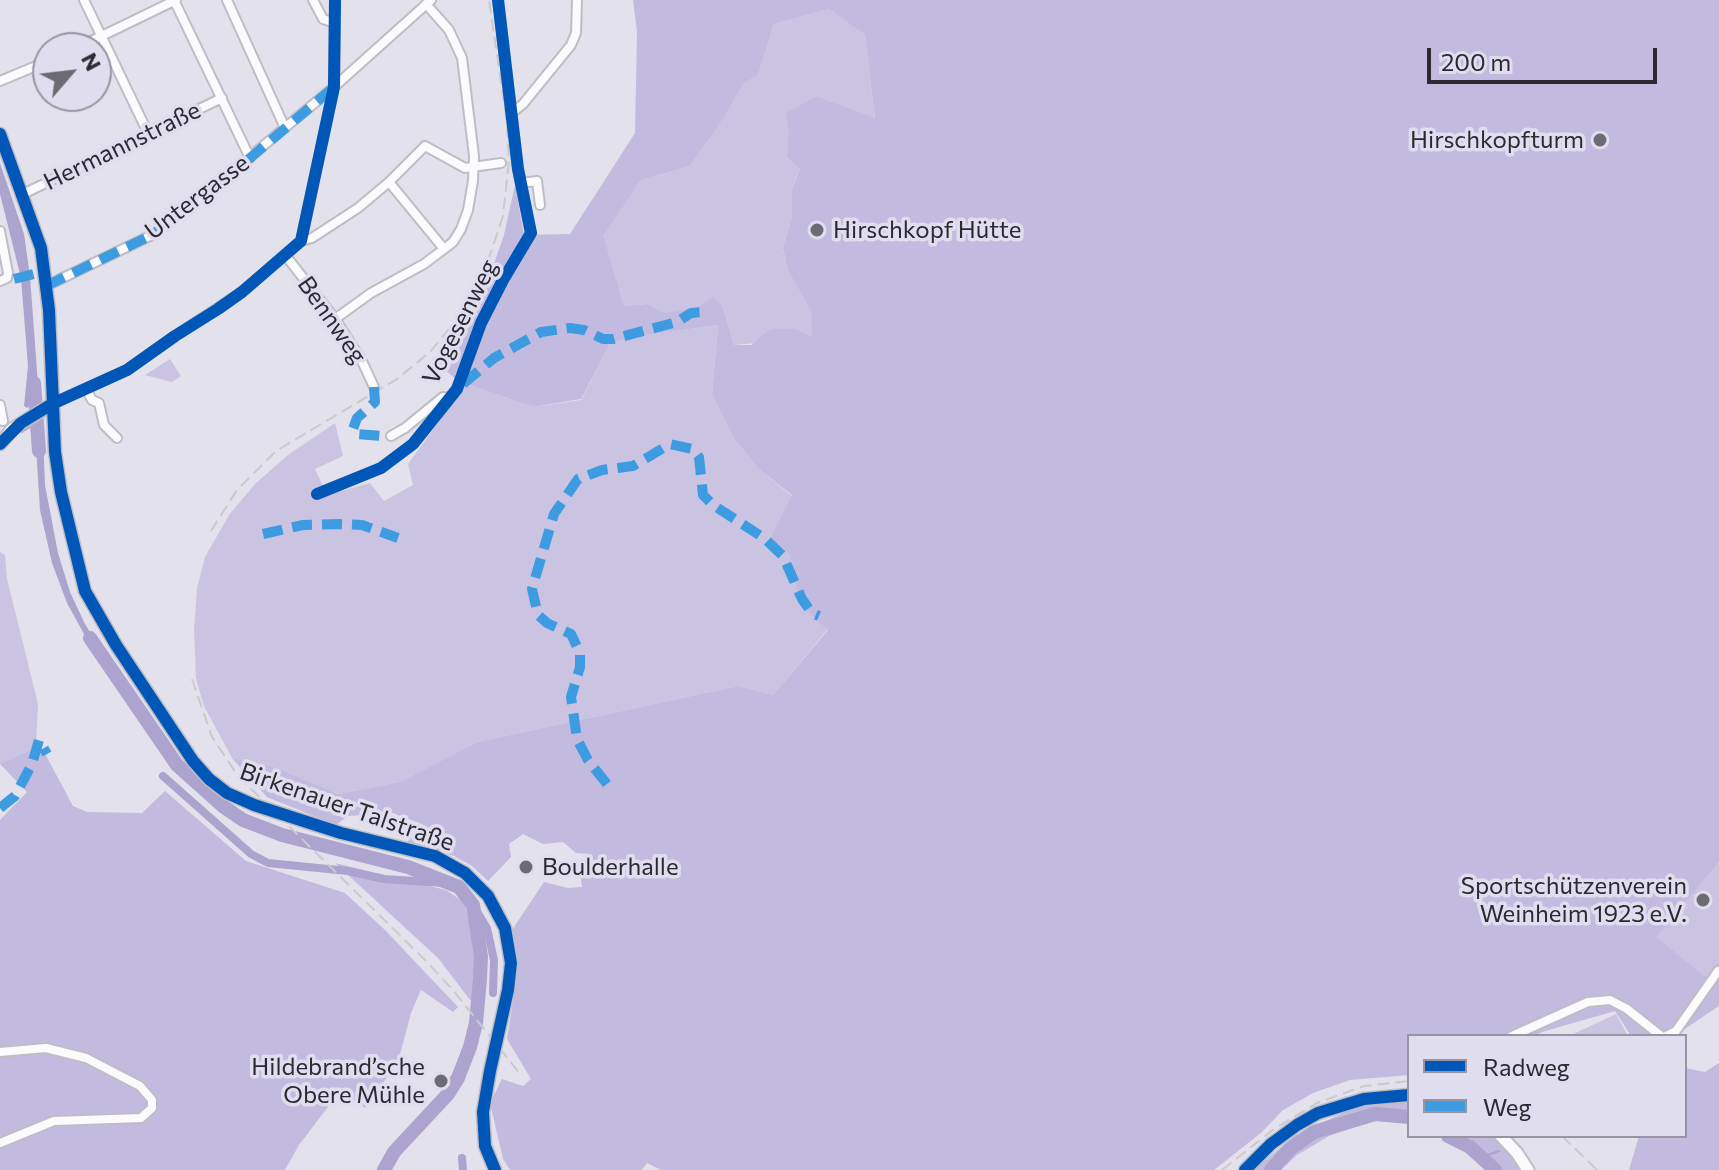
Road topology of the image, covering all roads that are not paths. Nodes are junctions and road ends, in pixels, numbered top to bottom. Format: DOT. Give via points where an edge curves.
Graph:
graph roads {
  1 [pos="84,0"];
  2 [pos="175,0"];
  3 [pos="227,0"];
  4 [pos="313,0"];
  5 [pos="335,0"];
  6 [pos="498,0"];
  7 [pos="577,0"];
  8 [pos="429,2"];
  9 [pos="335,23"];
  10 [pos="100,32"];
  11 [pos="112,32"];
  12 [pos="112,58"];
  13 [pos="32,68"];
  14 [pos="0,81"];
  15 [pos="334,87"];
  16 [pos="222,98"];
  17 [pos="513,112"];
  18 [pos="285,128"];
  19 [pos="148,133"];
  20 [pos="0,134"];
  21 [pos="250,158"];
  22 [pos="501,163"];
  23 [pos="474,167"];
  24 [pos="389,182"];
  25 [pos="521,183"];
  26 [pos="23,194"];
  27 [pos="540,205"];
  28 [pos="0,231"];
  29 [pos="301,241"];
  30 [pos="444,249"];
  31 [pos="286,256"];
  32 [pos="4,279"];
  33 [pos="46,286"];
  34 [pos="335,319"];
  35 [pos="374,387"];
  36 [pos="86,389"];
  37 [pos="448,398"];
  38 [pos="0,405"];
  39 [pos="50,405"];
  40 [pos="12,424"];
  41 [pos="51,433"];
  42 [pos="391,436"];
  43 [pos="117,438"];
  44 [pos="0,444"];
  45 [pos="317,494"];
  46 [pos="1718,971"];
  47 [pos="1516,1034"];
  48 [pos="1660,1034"];
  49 [pos="1668,1034"];
  50 [pos="0,1052"];
  51 [pos="1407,1095"];
  52 [pos="1505,1139"];
  53 [pos="0,1143"];
  54 [pos="495,1170"];
  55 [pos="1245,1170"];
  56 [pos="1528,1170"];
  1 -- 10 [label="street"];
  2 -- 11 [label="street"];
  2 -- 16 [label="street"];
  3 -- 18 [label="street"];
  4 -- 9 [label="street" via="323,19"];
  5 -- 9 [label="street"];
  6 -- 17 [label="street"];
  7 -- 17 [label="street" via="571,45"];
  8 -- 15 [label="street, Untergasse"];
  8 -- 23 [label="street" via="462,58"];
  9 -- 15 [label="street"];
  12 -- 19 [label="street"];
  13 -- 14 [label="street"];
  15 -- 18 [label="street, Untergasse"];
  15 -- 29 [label="street"];
  16 -- 19 [label="street, Hermannstraße"];
  16 -- 21 [label="street"];
  17 -- 25 [label="street"];
  18 -- 21 [label="street, Untergasse"];
  19 -- 26 [label="street, Hermannstraße"];
  20 -- 26 [label="main road, Birkenauer Talstraße"];
  21 -- 33 [label="street, Untergasse" via="154,234"];
  22 -- 23 [label="street"];
  23 -- 24 [label="street" via="465,168 425,146"];
  23 -- 30 [label="street" via="465,219"];
  24 -- 29 [label="street" via="347,216"];
  24 -- 30 [label="street"];
  25 -- 27 [label="street" via="537,181"];
  25 -- 37 [label="street, Vogesenweg" via="531,233 481,323 457,389"];
  26 -- 33 [label="main road, Birkenauer Talstraße" via="41,248"];
  28 -- 32 [label="street"];
  29 -- 31 [label="street"];
  30 -- 34 [label="street"];
  31 -- 34 [label="street, Bennweg"];
  31 -- 36 [label="street" via="127,370"];
  33 -- 39 [label="main road, Birkenauer Talstraße"];
  34 -- 35 [label="street, Bennweg"];
  36 -- 39 [label="street"];
  36 -- 43 [label="street" via="99,403 104,425"];
  37 -- 42 [label="street"];
  37 -- 45 [label="street, Vogesenweg" via="413,444 381,468"];
  38 -- 40 [label="street"];
  39 -- 40 [label="main road"];
  39 -- 41 [label="main road, Birkenauer Talstraße"];
  40 -- 41 [label="main road" via="39,424"];
  40 -- 44 [label="main road"];
  41 -- 54 [label="main road, Birkenauer Talstraße" via="85,591 155,705 209,779 254,805 435,856 477,882 497,910 511,963 483,1112 485,1146"];
  46 -- 49 [label="street" via="1676,1031"];
  47 -- 48 [label="street" via="1588,1002 1610,1000"];
  50 -- 53 [label="street" via="46,1048 86,1058 140,1086 152,1100 152,1108 141,1118 54,1121"];
  51 -- 55 [label="main road" via="1364,1099 1318,1113 1271,1144"];
  52 -- 56 [label="main road"];
}
